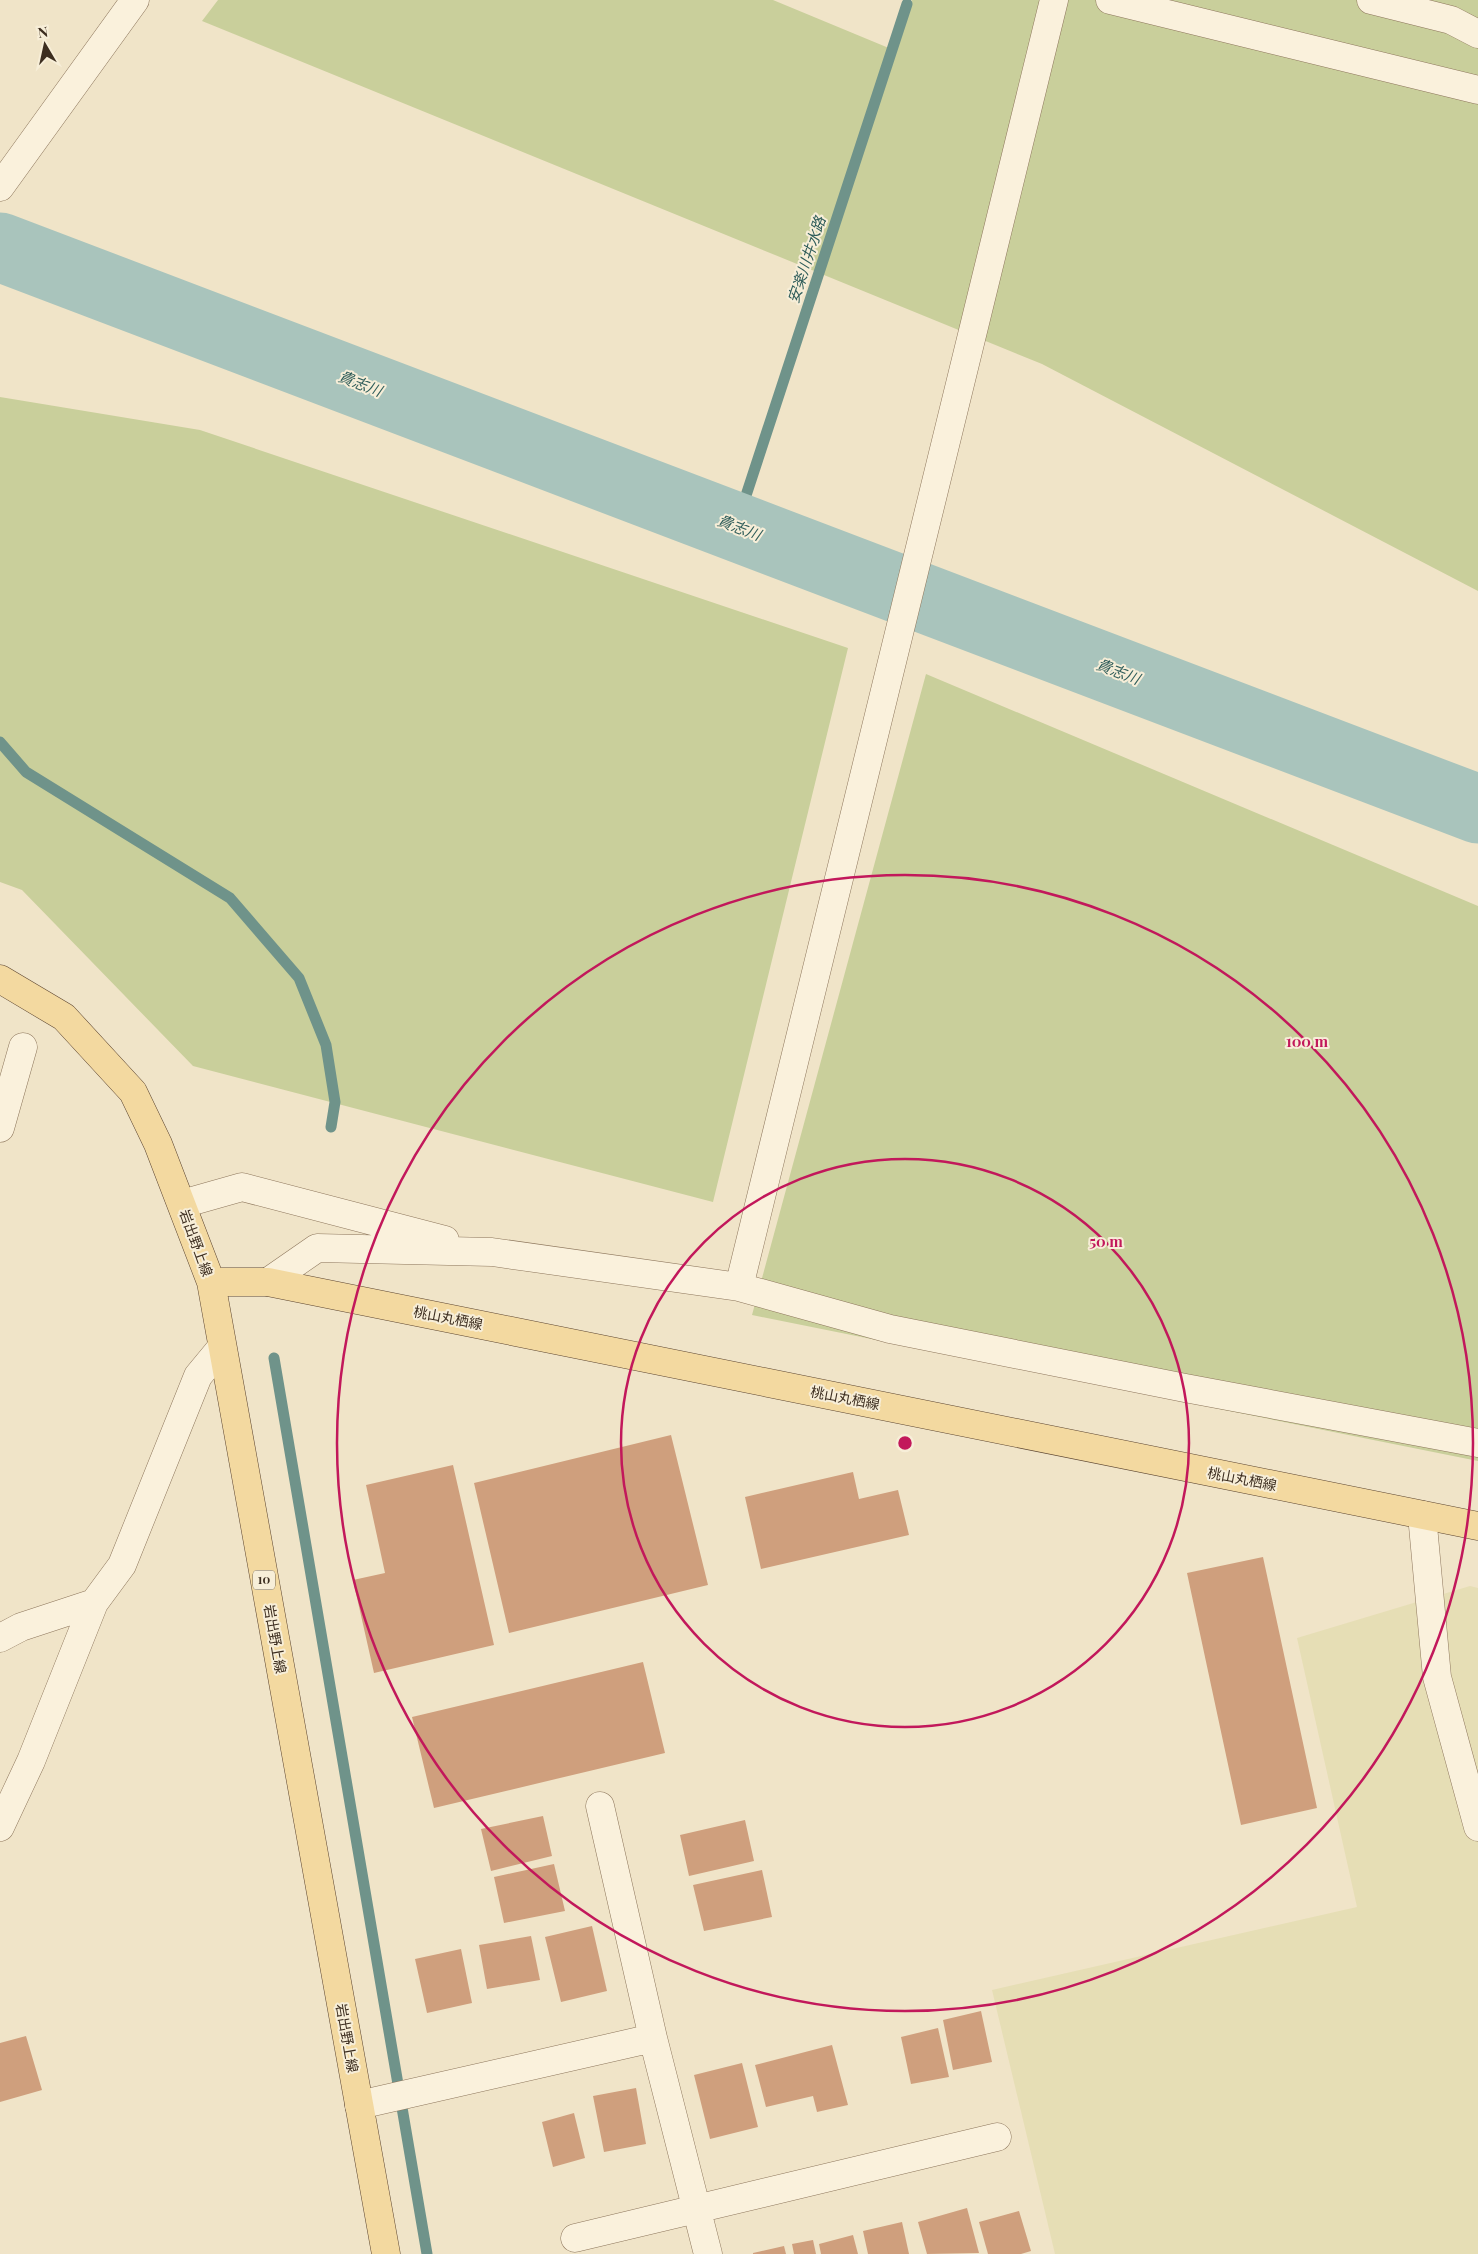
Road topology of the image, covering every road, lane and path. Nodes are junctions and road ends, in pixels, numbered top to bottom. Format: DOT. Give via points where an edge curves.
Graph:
graph roads {
  1 [pos="136,0"];
  2 [pos="1054,0"];
  3 [pos="1110,0"];
  4 [pos="1371,0"];
  5 [pos="1478,34"];
  6 [pos="1478,90"];
  7 [pos="0,187"];
  8 [pos="0,979"];
  9 [pos="23,1046"];
  10 [pos="0,1128"];
  11 [pos="182,1204"];
  12 [pos="492,1252"];
  13 [pos="210,1282"];
  14 [pos="268,1282"];
  15 [pos="739,1287"];
  16 [pos="222,1347"];
  17 [pos="1478,1443"];
  18 [pos="1422,1515"];
  19 [pos="1478,1526"];
  20 [pos="94,1603"];
  21 [pos="0,1638"];
  22 [pos="600,1806"];
  23 [pos="1478,1826"];
  24 [pos="0,1827"];
  25 [pos="653,2038"];
  26 [pos="359,2105"];
  27 [pos="997,2137"];
  28 [pos="697,2209"];
  29 [pos="575,2238"];
  30 [pos="386,2254"];
  31 [pos="708,2254"];
  1 -- 7 [label="street"];
  2 -- 15 [label="street"];
  3 -- 6 [label="street"];
  4 -- 5 [label="street" via="1451,20"];
  8 -- 11 [label="main road, 岩出野上線 / 10" via="64,1017 133,1092"];
  9 -- 10 [label="street"];
  11 -- 12 [label="street" via="242,1187"];
  11 -- 13 [label="main road, 岩出野上線 / 10"];
  12 -- 14 [label="street" via="317,1248"];
  12 -- 15 [label="street"];
  13 -- 14 [label="main road, 桃山丸栖線"];
  13 -- 16 [label="main road, 岩出野上線 / 10"];
  14 -- 18 [label="main road, 桃山丸栖線"];
  15 -- 17 [label="street" via="890,1329"];
  16 -- 20 [label="street" via="198,1376 122,1565"];
  16 -- 26 [label="main road, 岩出野上線 / 10"];
  18 -- 19 [label="main road, 桃山丸栖線"];
  18 -- 23 [label="street" via="1437,1677"];
  20 -- 21 [label="street" via="21,1627"];
  20 -- 24 [label="street" via="31,1761"];
  22 -- 25 [label="street"];
  25 -- 26 [label="street"];
  25 -- 28 [label="street"];
  26 -- 30 [label="main road, 岩出野上線 / 10"];
  27 -- 28 [label="street"];
  28 -- 29 [label="street"];
  28 -- 31 [label="street"];
}
